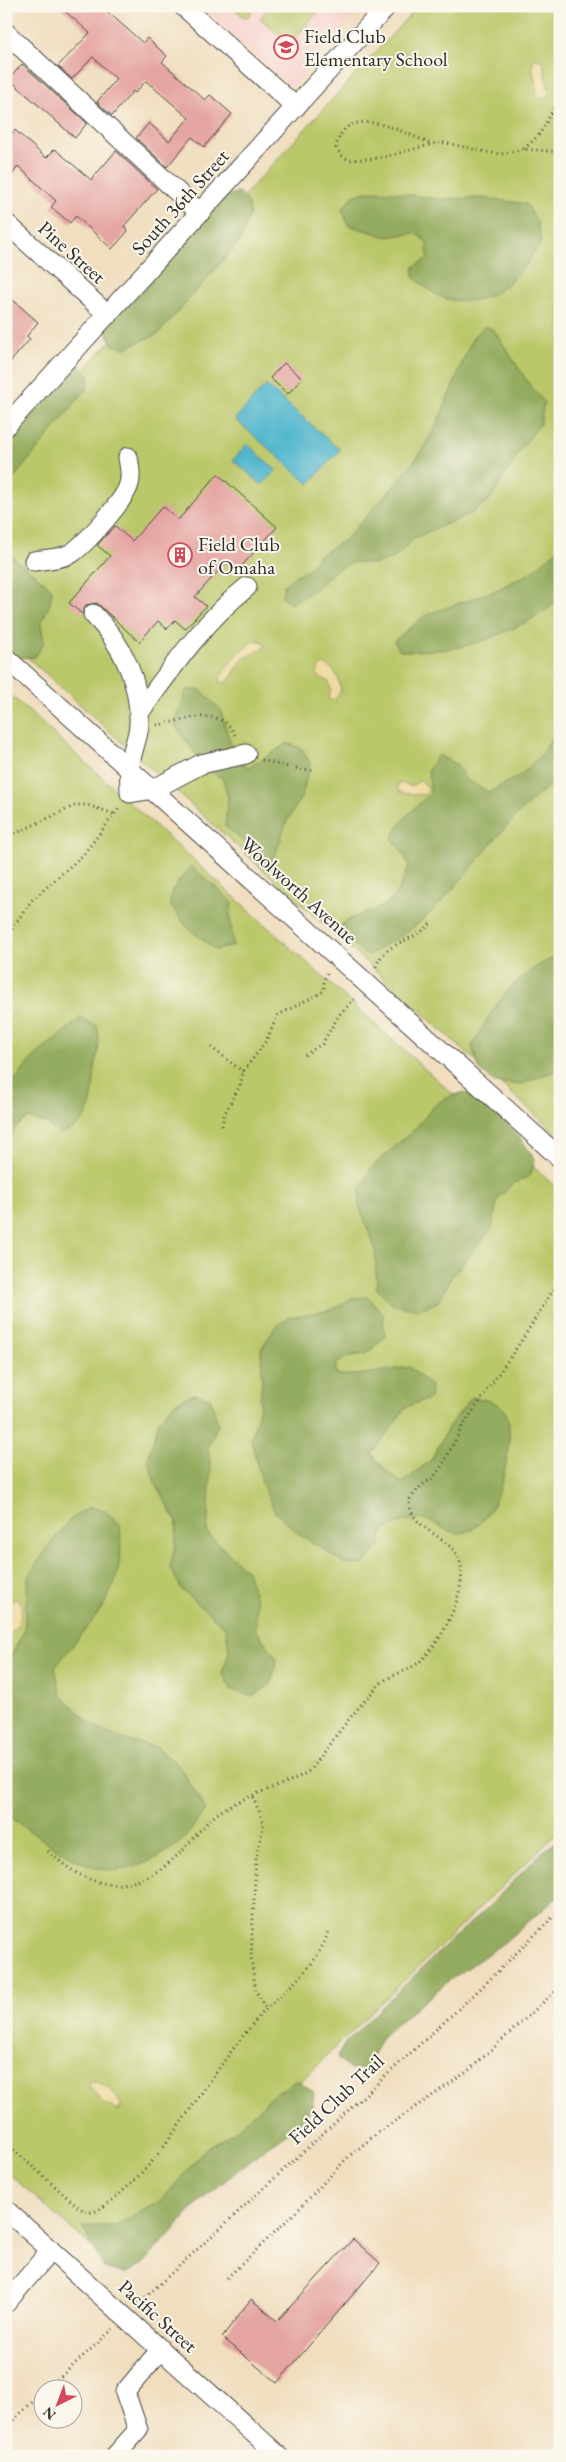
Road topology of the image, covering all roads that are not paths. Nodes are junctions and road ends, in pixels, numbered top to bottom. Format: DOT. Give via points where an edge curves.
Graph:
graph roads {
  1 [pos="183,6"];
  2 [pos="387,6"];
  3 [pos="6,33"];
  4 [pos="296,107"];
  5 [pos="200,213"];
  6 [pos="6,223"];
  7 [pos="108,315"];
  8 [pos="8,420"];
  9 [pos="128,457"];
  10 [pos="34,561"];
  11 [pos="247,587"];
  12 [pos="93,614"];
  13 [pos="6,658"];
  14 [pos="139,720"];
  15 [pos="246,754"];
  16 [pos="130,767"];
  17 [pos="154,789"];
  18 [pos="560,1158"];
  19 [pos="6,2210"];
  20 [pos="51,2250"];
  21 [pos="6,2303"];
  22 [pos="161,2349"];
  23 [pos="115,2456"];
  24 [pos="279,2456"];
  1 -- 4 [label="street"];
  2 -- 4 [label="street, South 36th Street"];
  3 -- 5 [label="street"];
  4 -- 5 [label="street, South 36th Street"];
  5 -- 7 [label="street, South 36th Street"];
  6 -- 7 [label="street, Pine Street"];
  7 -- 8 [label="street, South 36th Street"];
  9 -- 10 [label="street" via="130,475 126,492 89,537 73,552"];
  11 -- 14 [label="street" via="231,600 180,658"];
  12 -- 14 [label="street" via="109,629 126,660"];
  13 -- 16 [label="street, Woolworth Avenue"];
  14 -- 16 [label="street"];
  15 -- 17 [label="street" via="201,764"];
  16 -- 17 [label="street, Woolworth Avenue"];
  16 -- 17 [label="street" via="130,793"];
  17 -- 18 [label="street, Woolworth Avenue"];
  19 -- 20 [label="street, Pacific Street"];
  20 -- 21 [label="street"];
  20 -- 22 [label="street, Pacific Street"];
  22 -- 23 [label="street" via="125,2392 138,2430"];
  22 -- 24 [label="street, Pacific Street"];
}
